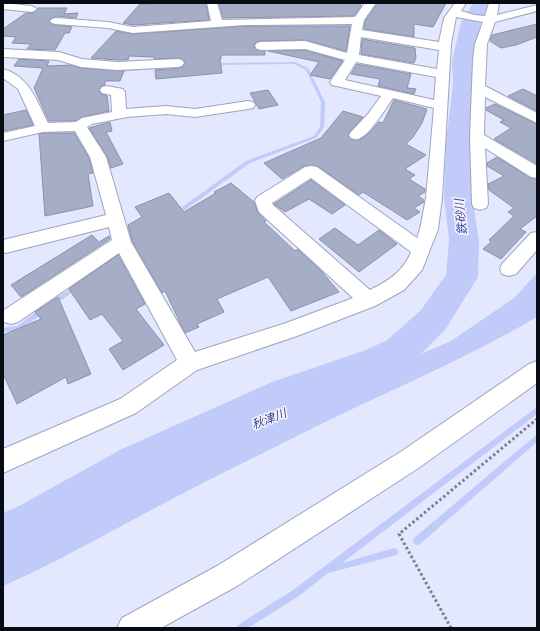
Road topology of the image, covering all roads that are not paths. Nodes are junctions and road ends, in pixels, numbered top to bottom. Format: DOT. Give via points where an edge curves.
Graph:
graph roads {
  1 [pos="212,3"];
  2 [pos="371,3"];
  3 [pos="461,3"];
  4 [pos="494,3"];
  5 [pos="3,6"];
  6 [pos="32,8"];
  7 [pos="537,8"];
  8 [pos="457,14"];
  9 [pos="299,15"];
  10 [pos="358,20"];
  11 [pos="488,20"];
  12 [pos="56,21"];
  13 [pos="217,23"];
  14 [pos="190,26"];
  15 [pos="356,33"];
  16 [pos="192,40"];
  17 [pos="305,45"];
  18 [pos="261,46"];
  19 [pos="445,47"];
  20 [pos="3,53"];
  21 [pos="352,58"];
  22 [pos="178,63"];
  23 [pos="3,73"];
  24 [pos="442,74"];
  25 [pos="479,88"];
  26 [pos="107,90"];
  27 [pos="389,94"];
  28 [pos="248,105"];
  29 [pos="440,105"];
  30 [pos="119,114"];
  31 [pos="537,119"];
  32 [pos="79,126"];
  33 [pos="44,128"];
  34 [pos="356,135"];
  35 [pos="3,137"];
  36 [pos="477,137"];
  37 [pos="537,173"];
  38 [pos="480,204"];
  39 [pos="116,219"];
  40 [pos="537,238"];
  41 [pos="122,242"];
  42 [pos="6,246"];
  43 [pos="421,250"];
  44 [pos="509,269"];
  45 [pos="368,300"];
  46 [pos="11,316"];
  47 [pos="190,363"];
  48 [pos="537,370"];
  49 [pos="3,461"];
  50 [pos="132,628"];
  1 -- 13 [label="street"];
  2 -- 10 [label="street"];
  3 -- 8 [label="street"];
  4 -- 11 [label="street"];
  5 -- 6 [label="street"];
  7 -- 11 [label="street"];
  8 -- 11 [label="street"];
  8 -- 19 [label="street" via="450,18"];
  9 -- 10 [label="street"];
  9 -- 13 [label="street"];
  9 -- 17 [label="street"];
  10 -- 15 [label="street"];
  11 -- 25 [label="street" via="481,44"];
  12 -- 14 [label="street" via="134,30"];
  13 -- 14 [label="street"];
  14 -- 16 [label="street"];
  15 -- 19 [label="street"];
  15 -- 21 [label="street"];
  17 -- 18 [label="street"];
  17 -- 21 [label="street"];
  19 -- 24 [label="street"];
  20 -- 22 [label="street" via="58,56 81,63 117,66"];
  21 -- 24 [label="street"];
  21 -- 27 [label="street" via="337,82"];
  23 -- 33 [label="street" via="24,88"];
  24 -- 29 [label="street"];
  25 -- 31 [label="street"];
  25 -- 36 [label="street"];
  26 -- 30 [label="street" via="118,92"];
  27 -- 29 [label="street"];
  27 -- 34 [label="street"];
  28 -- 30 [label="street" via="195,113 166,110"];
  29 -- 43 [label="street" via="434,198 429,229"];
  30 -- 32 [label="street" via="87,121"];
  32 -- 33 [label="street"];
  32 -- 39 [label="street" via="98,157"];
  33 -- 35 [label="street"];
  36 -- 37 [label="street"];
  36 -- 38 [label="street"];
  39 -- 41 [label="street"];
  39 -- 42 [label="street"];
  40 -- 44 [label="street"];
  41 -- 46 [label="street"];
  41 -- 47 [label="street"];
  43 -- 45 [label="street" via="415,265 397,285"];
  43 -- 45 [label="street" via="311,171 264,201 265,208"];
  45 -- 47 [label="street" via="290,330"];
  47 -- 49 [label="street" via="128,406"];
  48 -- 50 [label="street" via="411,459 227,576"];
}
